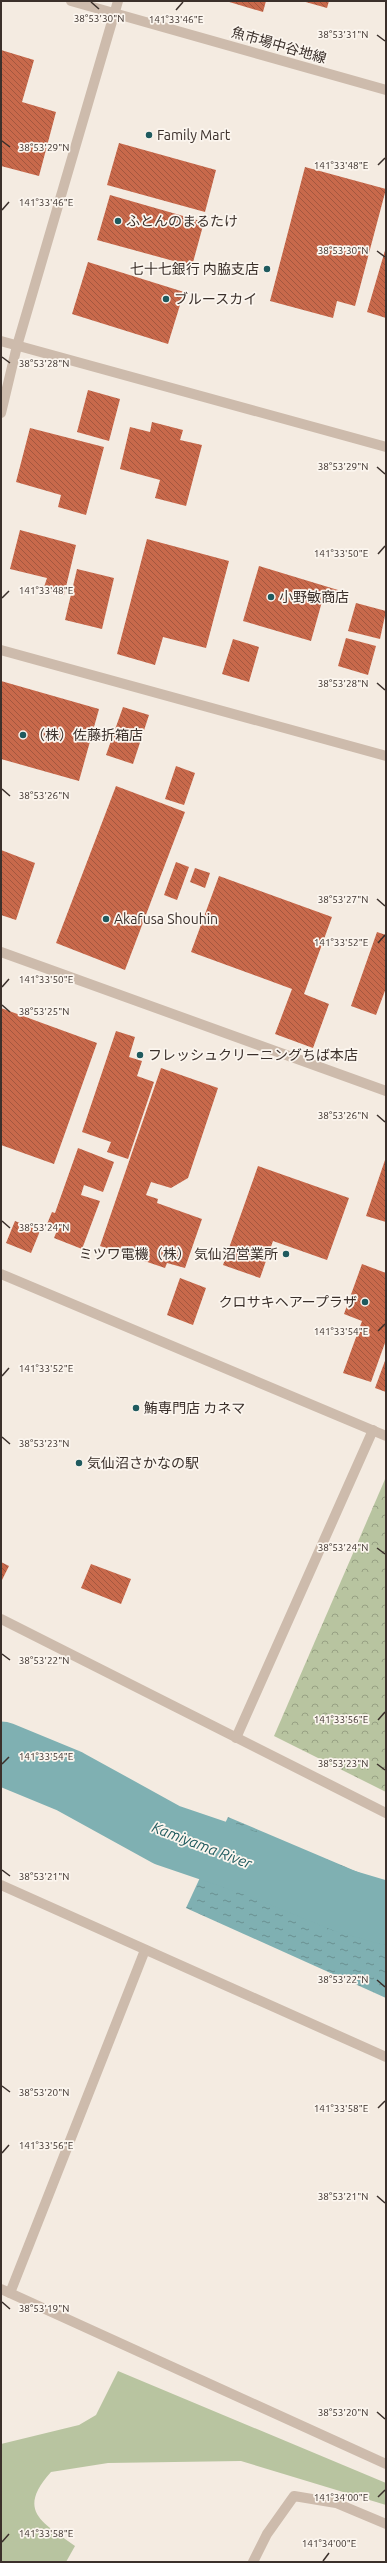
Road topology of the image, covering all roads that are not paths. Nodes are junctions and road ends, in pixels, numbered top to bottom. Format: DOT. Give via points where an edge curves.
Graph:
graph roads {
  1 [pos="71,1"];
  2 [pos="118,1"];
  3 [pos="115,13"];
  4 [pos="386,90"];
  5 [pos="1,341"];
  6 [pos="17,346"];
  7 [pos="1,413"];
  8 [pos="386,447"];
  9 [pos="1,650"];
  10 [pos="386,756"];
  11 [pos="1,952"];
  12 [pos="386,1091"];
  13 [pos="1,1274"];
  14 [pos="373,1430"];
  15 [pos="386,1436"];
  16 [pos="1,1619"];
  17 [pos="236,1738"];
  18 [pos="386,1813"];
  19 [pos="1,1885"];
  20 [pos="145,1950"];
  21 [pos="386,2057"];
  22 [pos="6,2291"];
  23 [pos="386,2464"];
  24 [pos="386,2524"];
  25 [pos="252,2562"];
  1 -- 3 [label="street, 魚市場中谷地線"];
  2 -- 3 [label="street"];
  3 -- 4 [label="street, 魚市場中谷地線"];
  3 -- 6 [label="street"];
  5 -- 6 [label="street"];
  6 -- 7 [label="street"];
  6 -- 8 [label="street"];
  9 -- 10 [label="street"];
  11 -- 12 [label="street"];
  13 -- 14 [label="street"];
  14 -- 15 [label="street"];
  14 -- 17 [label="street"];
  16 -- 17 [label="street"];
  17 -- 18 [label="street"];
  19 -- 20 [label="street"];
  20 -- 21 [label="street"];
  20 -- 22 [label="street"];
  22 -- 23 [label="street"];
  24 -- 25 [label="street" via="336,2503 294,2496 267,2534"];
}
